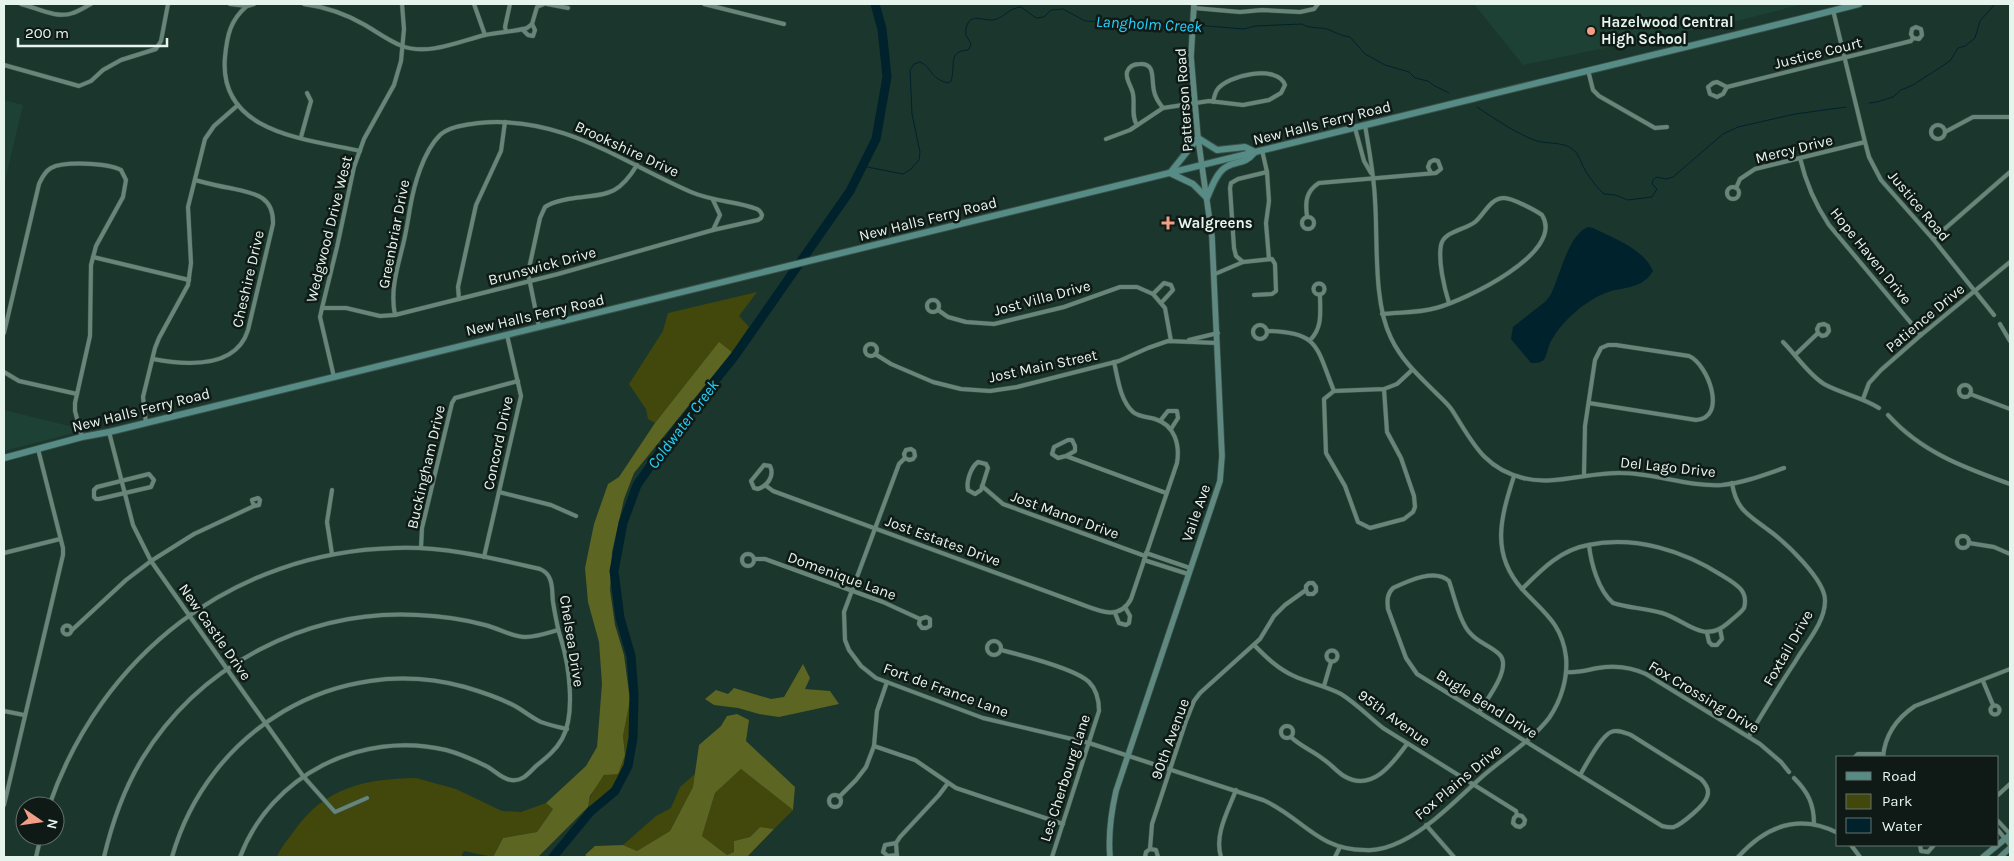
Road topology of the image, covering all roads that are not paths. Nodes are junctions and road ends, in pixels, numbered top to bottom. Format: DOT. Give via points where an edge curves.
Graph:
graph roads {
  1 [pos="22,4"];
  2 [pos="91,4"];
  3 [pos="168,4"];
  4 [pos="230,4"];
  5 [pos="254,4"];
  6 [pos="304,4"];
  7 [pos="402,4"];
  8 [pos="474,4"];
  9 [pos="510,4"];
  10 [pos="546,4"];
  11 [pos="704,4"];
  12 [pos="1318,4"];
  13 [pos="1859,4"];
  14 [pos="321,5"];
  15 [pos="247,6"];
  16 [pos="568,8"];
  17 [pos="1194,8"];
  18 [pos="1833,10"];
  19 [pos="532,24"];
  20 [pos="784,24"];
  21 [pos="522,29"];
  22 [pos="506,31"];
  23 [pos="485,35"];
  24 [pos="1913,38"];
  25 [pos="403,47"];
  26 [pos="1845,57"];
  27 [pos="4,65"];
  28 [pos="1588,70"];
  29 [pos="1727,87"];
  30 [pos="307,93"];
  31 [pos="1214,102"];
  32 [pos="1194,103"];
  33 [pos="238,106"];
  34 [pos="1163,108"];
  35 [pos="2010,117"];
  36 [pos="505,122"];
  37 [pos="1137,125"];
  38 [pos="1365,125"];
  39 [pos="1666,127"];
  40 [pos="1354,128"];
  41 [pos="1945,132"];
  42 [pos="441,134"];
  43 [pos="301,137"];
  44 [pos="1198,138"];
  45 [pos="1106,139"];
  46 [pos="1865,142"];
  47 [pos="360,151"];
  48 [pos="1258,151"];
  49 [pos="1800,158"];
  50 [pos="637,165"];
  51 [pos="1201,165"];
  52 [pos="1267,172"];
  53 [pos="2010,172"];
  54 [pos="1170,173"];
  55 [pos="1431,174"];
  56 [pos="1372,176"];
  57 [pos="195,180"];
  58 [pos="1736,188"];
  59 [pos="1207,198"];
  60 [pos="713,200"];
  61 [pos="762,215"];
  62 [pos="1307,216"];
  63 [pos="713,230"];
  64 [pos="1933,240"];
  65 [pos="93,257"];
  66 [pos="1269,259"];
  67 [pos="1244,262"];
  68 [pos="2010,262"];
  69 [pos="1215,274"];
  70 [pos="189,280"];
  71 [pos="528,281"];
  72 [pos="1975,292"];
  73 [pos="1153,294"];
  74 [pos="1320,294"];
  75 [pos="1254,295"];
  76 [pos="458,299"];
  77 [pos="1161,303"];
  78 [pos="1449,303"];
  79 [pos="322,308"];
  80 [pos="938,310"];
  81 [pos="1382,314"];
  82 [pos="395,315"];
  83 [pos="1994,315"];
  84 [pos="2000,324"];
  85 [pos="539,327"];
  86 [pos="1267,331"];
  87 [pos="4,332"];
  88 [pos="1218,333"];
  89 [pos="1818,333"];
  90 [pos="507,335"];
  91 [pos="1920,335"];
  92 [pos="1188,340"];
  93 [pos="1310,340"];
  94 [pos="1170,341"];
  95 [pos="2010,341"];
  96 [pos="1783,342"];
  97 [pos="1218,343"];
  98 [pos="875,354"];
  99 [pos="1795,355"];
  100 [pos="153,359"];
  101 [pos="1114,362"];
  102 [pos="1412,370"];
  103 [pos="4,372"];
  104 [pos="334,377"];
  105 [pos="518,381"];
  106 [pos="1384,389"];
  107 [pos="1334,391"];
  108 [pos="77,394"];
  109 [pos="1970,394"];
  110 [pos="1864,399"];
  111 [pos="1589,404"];
  112 [pos="1878,408"];
  113 [pos="2010,409"];
  114 [pos="1888,415"];
  115 [pos="1160,421"];
  116 [pos="146,423"];
  117 [pos="1171,429"];
  118 [pos="109,432"];
  119 [pos="82,437"];
  120 [pos="38,449"];
  121 [pos="1066,456"];
  122 [pos="4,458"];
  123 [pos="905,458"];
  124 [pos="1784,468"];
  125 [pos="1584,475"];
  126 [pos="1514,476"];
  127 [pos="122,480"];
  128 [pos="1732,483"];
  129 [pos="2010,484"];
  130 [pos="765,485"];
  131 [pos="982,486"];
  132 [pos="332,490"];
  133 [pos="499,492"];
  134 [pos="1166,493"];
  135 [pos="125,494"];
  136 [pos="254,506"];
  137 [pos="576,516"];
  138 [pos="874,528"];
  139 [pos="60,540"];
  140 [pos="1970,543"];
  141 [pos="1589,545"];
  142 [pos="421,548"];
  143 [pos="4,553"];
  144 [pos="332,554"];
  145 [pos="2010,554"];
  146 [pos="484,557"];
  147 [pos="1145,557"];
  148 [pos="754,559"];
  149 [pos="151,561"];
  150 [pos="1190,568"];
  151 [pos="1188,574"];
  152 [pos="1522,589"];
  153 [pos="1306,590"];
  154 [pos="852,591"];
  155 [pos="1125,607"];
  156 [pos="1115,613"];
  157 [pos="189,616"];
  158 [pos="920,619"];
  159 [pos="1720,629"];
  160 [pos="72,630"];
  161 [pos="558,630"];
  162 [pos="1707,633"];
  163 [pos="1254,645"];
  164 [pos="1001,650"];
  165 [pos="1331,662"];
  166 [pos="227,669"];
  167 [pos="2010,669"];
  168 [pos="1566,672"];
  169 [pos="1984,681"];
  170 [pos="887,682"];
  171 [pos="1324,686"];
  172 [pos="1993,705"];
  173 [pos="4,711"];
  174 [pos="1479,712"];
  175 [pos="24,715"];
  176 [pos="266,722"];
  177 [pos="567,729"];
  178 [pos="1749,736"];
  179 [pos="1291,737"];
  180 [pos="1525,741"];
  181 [pos="1090,743"];
  182 [pos="1406,744"];
  183 [pos="874,746"];
  184 [pos="1127,755"];
  185 [pos="1856,756"];
  186 [pos="1883,756"];
  187 [pos="1170,770"];
  188 [pos="1789,772"];
  189 [pos="1580,775"];
  190 [pos="303,776"];
  191 [pos="1794,778"];
  192 [pos="948,782"];
  193 [pos="1474,784"];
  194 [pos="2010,784"];
  195 [pos="1236,790"];
  196 [pos="1999,794"];
  197 [pos="53,796"];
  198 [pos="5,797"];
  199 [pos="839,797"];
  200 [pos="367,798"];
  201 [pos="4,805"];
  202 [pos="1517,815"];
  203 [pos="1999,822"];
  204 [pos="1063,824"];
  205 [pos="1814,824"];
  206 [pos="1426,825"];
  207 [pos="1836,833"];
  208 [pos="2009,836"];
  209 [pos="896,842"];
  210 [pos="1999,844"];
  211 [pos="1852,846"];
  212 [pos="1920,846"];
  213 [pos="1933,846"];
  214 [pos="1997,846"];
  215 [pos="1340,847"];
  216 [pos="2010,847"];
  217 [pos="1150,849"];
  218 [pos="897,856"];
  219 [pos="104,857"];
  220 [pos="172,857"];
  221 [pos="240,857"];
  222 [pos="1052,857"];
  223 [pos="1110,857"];
  224 [pos="1145,857"];
  225 [pos="1158,857"];
  226 [pos="1221,857"];
  227 [pos="1335,857"];
  228 [pos="1454,857"];
  229 [pos="1738,857"];
  230 [pos="1860,857"];
  231 [pos="1983,857"];
  232 [pos="2000,857"];
  1 -- 2 [label="street" via="53,14 72,14"];
  3 -- 27 [label="street" via="161,41 156,50 129,56 86,85 79,86"];
  4 -- 15 [label="street"];
  5 -- 15 [label="street"];
  6 -- 14 [label="street"];
  7 -- 25 [label="street, Wedgwood Drive West"];
  8 -- 23 [label="street"];
  9 -- 22 [label="street"];
  10 -- 16 [label="street"];
  10 -- 19 [label="street" via="537,7"];
  11 -- 20 [label="street"];
  12 -- 17 [label="street" via="1314,9 1300,12"];
  13 -- 18 [label="main road, New Halls Ferry Road"];
  14 -- 25 [label="street" via="355,19"];
  15 -- 33 [label="street" via="233,20 224,62 227,82"];
  17 -- 32 [label="main road, Patterson Road" via="1191,57"];
  18 -- 26 [label="street, Justice Road"];
  18 -- 28 [label="main road, New Halls Ferry Road"];
  19 -- 21 [label="street"];
  19 -- 21 [label="street" via="535,30 532,36"];
  21 -- 22 [label="street"];
  22 -- 23 [label="street"];
  23 -- 25 [label="street" via="437,47"];
  24 -- 26 [label="street, Justice Court"];
  25 -- 47 [label="street, Wedgwood Drive West" via="394,84"];
  26 -- 29 [label="street, Justice Court"];
  26 -- 46 [label="street, Justice Road"];
  28 -- 38 [label="main road, New Halls Ferry Road"];
  28 -- 39 [label="street" via="1593,90 1599,96 1655,128"];
  29 -- 29 [label="street" via="1717,82 1708,90 1717,97"];
  30 -- 43 [label="street" via="310,101"];
  31 -- 31 [label="street" via="1217,90 1223,84 1242,76 1270,74 1280,78 1285,85 1282,94 1256,104"];
  31 -- 32 [label="street"];
  32 -- 34 [label="street"];
  32 -- 44 [label="main road, Patterson Road"];
  33 -- 43 [label="street" via="258,123"];
  33 -- 57 [label="street" via="208,132"];
  34 -- 37 [label="street"];
  34 -- 37 [label="street" via="1155,94 1152,70 1143,64 1131,66 1127,75"];
  35 -- 41 [label="street" via="1973,117"];
  36 -- 42 [label="street, Brookshire Drive" via="465,125"];
  36 -- 50 [label="street, Brookshire Drive" via="540,125 567,133"];
  36 -- 76 [label="street" via="501,151 476,205"];
  37 -- 45 [label="street"];
  38 -- 40 [label="main road, New Halls Ferry Road"];
  38 -- 56 [label="street, Del Lago Drive"];
  40 -- 48 [label="main road, New Halls Ferry Road"];
  40 -- 56 [label="street, Del Lago Drive"];
  42 -- 82 [label="street, Greenbriar Drive" via="415,181 394,279"];
  43 -- 47 [label="street"];
  44 -- 48 [label="main road" via="1217,150 1239,146"];
  44 -- 51 [label="main road, Patterson Road"];
  44 -- 54 [label="main road"];
  46 -- 49 [label="street, Mercy Drive"];
  46 -- 64 [label="street, Justice Road" via="1881,180"];
  47 -- 79 [label="street, Wedgwood Drive West"];
  48 -- 51 [label="main road, New Halls Ferry Road"];
  48 -- 52 [label="street"];
  48 -- 59 [label="main road" via="1249,159 1222,170"];
  49 -- 58 [label="street, Mercy Drive" via="1755,169 1740,179"];
  49 -- 91 [label="street, Hope Haven Drive" via="1818,209"];
  50 -- 60 [label="street, Brookshire Drive"];
  50 -- 71 [label="street" via="627,181 610,193 545,207"];
  51 -- 54 [label="main road, New Halls Ferry Road"];
  51 -- 59 [label="main road, Vaile Ave"];
  52 -- 66 [label="street"];
  52 -- 67 [label="street" via="1231,183 1234,248 1236,256"];
  53 -- 64 [label="street"];
  54 -- 59 [label="main road" via="1193,184"];
  54 -- 85 [label="main road, New Halls Ferry Road"];
  55 -- 56 [label="street"];
  56 -- 62 [label="street" via="1319,183 1307,197"];
  56 -- 81 [label="street, Del Lago Drive"];
  57 -- 70 [label="street" via="188,207"];
  57 -- 100 [label="street, Cheshire Drive" via="258,195 271,208 273,224 248,330 239,348 227,356 187,364"];
  59 -- 69 [label="main road, Vaile Ave"];
  60 -- 61 [label="street, Brookshire Drive" via="756,209"];
  60 -- 63 [label="street" via="720,215"];
  61 -- 63 [label="street, Brunswick Drive" via="758,220"];
  63 -- 71 [label="street, Brunswick Drive"];
  64 -- 72 [label="street, Justice Road"];
  65 -- 70 [label="street"];
  65 -- 87 [label="street" via="123,197 125,175 110,166 71,164 51,168 39,184"];
  65 -- 108 [label="street" via="90,336"];
  66 -- 67 [label="street"];
  66 -- 75 [label="street" via="1275,264 1276,291"];
  67 -- 69 [label="street"];
  68 -- 72 [label="street, Patience Drive"];
  69 -- 88 [label="main road, Vaile Ave"];
  70 -- 100 [label="street" via="159,338"];
  71 -- 76 [label="street, Brunswick Drive"];
  71 -- 85 [label="street"];
  72 -- 83 [label="street, Justice Road"];
  72 -- 91 [label="street, Patience Drive"];
  73 -- 77 [label="street"];
  73 -- 77 [label="street" via="1164,283 1171,285 1172,293"];
  73 -- 80 [label="street, Jost Villa Drive" via="1137,287 1120,287 1064,307 994,324 966,322"];
  74 -- 93 [label="street" via="1320,321 1315,336"];
  76 -- 82 [label="street, Brunswick Drive"];
  77 -- 94 [label="street" via="1167,314"];
  78 -- 78 [label="street" via="1508,275 1525,259 1542,240 1546,226 1542,215 1502,197 1477,221 1445,237 1441,250 1443,281"];
  78 -- 81 [label="street" via="1429,310"];
  79 -- 82 [label="street, Brunswick Drive"];
  79 -- 104 [label="street, Wedgwood Drive West" via="320,317"];
  81 -- 102 [label="street, Del Lago Drive" via="1392,340"];
  84 -- 95 [label="street"];
  85 -- 90 [label="main road, New Halls Ferry Road"];
  86 -- 93 [label="street" via="1292,332"];
  88 -- 92 [label="street, Jost Main Street"];
  88 -- 97 [label="main road, Vaile Ave"];
  89 -- 99 [label="street"];
  90 -- 104 [label="main road, New Halls Ferry Road"];
  90 -- 105 [label="street, Concord Drive"];
  91 -- 110 [label="street, Patience Drive" via="1875,376"];
  92 -- 94 [label="street, Jost Main Street"];
  92 -- 97 [label="street, Jost Main Street"];
  93 -- 107 [label="street" via="1318,351"];
  94 -- 101 [label="street, Jost Main Street"];
  96 -- 99 [label="street"];
  97 -- 150 [label="main road, Vaile Ave" via="1220,481"];
  98 -- 101 [label="street, Jost Main Street" via="933,382 981,391 1018,387"];
  99 -- 110 [label="street" via="1822,382"];
  100 -- 116 [label="street" via="143,397"];
  101 -- 115 [label="street" via="1123,399 1128,406 1134,413"];
  102 -- 106 [label="street" via="1397,384"];
  102 -- 126 [label="street, Del Lago Drive" via="1451,408 1480,454"];
  103 -- 108 [label="street" via="19,381"];
  104 -- 116 [label="main road, New Halls Ferry Road"];
  105 -- 133 [label="street, Concord Drive" via="521,396"];
  105 -- 142 [label="street, Buckingham Drive" via="455,398 452,403 422,528"];
  106 -- 107 [label="street"];
  106 -- 107 [label="street" via="1387,432 1401,458 1415,507 1414,512 1404,519 1370,528 1358,522 1345,486 1326,453 1324,399"];
  108 -- 119 [label="street" via="76,411"];
  109 -- 113 [label="street"];
  110 -- 112 [label="street"];
  111 -- 111 [label="street" via="1702,419 1713,409 1706,377 1698,361 1689,356 1608,345 1597,354"];
  111 -- 125 [label="street" via="1584,438"];
  114 -- 129 [label="street" via="1938,455"];
  115 -- 117 [label="street"];
  115 -- 117 [label="street" via="1168,411 1177,411 1178,418"];
  116 -- 118 [label="main road, New Halls Ferry Road"];
  117 -- 134 [label="street, Jost Estates Drive" via="1178,455"];
  118 -- 119 [label="main road, New Halls Ferry Road"];
  118 -- 127 [label="street, New Castle Drive"];
  119 -- 120 [label="main road, New Halls Ferry Road"];
  120 -- 122 [label="main road, New Halls Ferry Road"];
  120 -- 139 [label="street"];
  121 -- 121 [label="street" via="1075,451 1072,440 1058,444 1052,450 1054,457"];
  121 -- 134 [label="street"];
  123 -- 138 [label="street, Fort de France Lane" via="899,464"];
  124 -- 128 [label="street, Del Lago Drive"];
  125 -- 126 [label="street, Del Lago Drive" via="1551,480"];
  125 -- 128 [label="street, Del Lago Drive" via="1636,473 1700,484"];
  126 -- 152 [label="street, Fox Plains Drive" via="1504,506 1500,538 1508,569"];
  127 -- 135 [label="street, New Castle Drive"];
  127 -- 135 [label="street" via="97,487 94,497"];
  127 -- 135 [label="street" via="149,474 154,480 151,487"];
  128 -- 178 [label="street, Foxtail Drive" via="1741,509 1781,540 1812,573 1821,586 1825,602 1816,628"];
  130 -- 130 [label="street, Jost Estates Drive" via="773,472 770,466 761,468 751,481 754,488"];
  130 -- 138 [label="street, Jost Estates Drive" via="773,491"];
  131 -- 131 [label="street" via="988,468 983,462 978,462 967,485 968,490 975,494"];
  131 -- 147 [label="street, Jost Manor Drive" via="1003,504"];
  132 -- 144 [label="street" via="327,522"];
  133 -- 137 [label="street" via="551,505"];
  133 -- 146 [label="street, Concord Drive"];
  134 -- 147 [label="street, Jost Estates Drive"];
  135 -- 149 [label="street, New Castle Drive" via="133,525"];
  136 -- 149 [label="street" via="194,534"];
  138 -- 154 [label="street, Fort de France Lane"];
  138 -- 156 [label="street, Jost Estates Drive" via="1095,609"];
  139 -- 143 [label="street"];
  139 -- 175 [label="street" via="63,548 61,563"];
  140 -- 145 [label="street" via="1994,547"];
  141 -- 152 [label="street" via="1557,557"];
  141 -- 159 [label="street" via="1632,544 1677,552 1740,586 1746,602 1742,611"];
  141 -- 162 [label="street" via="1592,564 1613,603 1661,613"];
  142 -- 144 [label="street" via="377,548"];
  142 -- 146 [label="street"];
  144 -- 157 [label="street" via="257,577"];
  146 -- 161 [label="street, Chelsea Drive" via="540,569 547,574 552,586"];
  147 -- 150 [label="street, Jost Manor Drive"];
  147 -- 151 [label="street, Jost Manor Drive"];
  147 -- 155 [label="street, Jost Estates Drive" via="1131,599"];
  148 -- 154 [label="street, Domenique Lane" via="765,559"];
  149 -- 157 [label="street, New Castle Drive"];
  149 -- 160 [label="street"];
  150 -- 151 [label="main road, Vaile Ave"];
  151 -- 184 [label="main road, Vaile Ave"];
  152 -- 168 [label="street, Fox Plains Drive" via="1556,627 1562,642"];
  153 -- 163 [label="street, 90th Avenue" via="1274,616"];
  154 -- 158 [label="street, Domenique Lane"];
  154 -- 170 [label="street, Fort de France Lane" via="844,612 847,645 861,666"];
  155 -- 156 [label="street"];
  155 -- 156 [label="street, Jost Estates Drive" via="1130,616 1126,625 1119,624"];
  157 -- 166 [label="street, New Castle Drive"];
  157 -- 197 [label="street" via="148,649 102,702 67,759"];
  159 -- 162 [label="street"];
  159 -- 162 [label="street" via="1722,640 1717,645 1709,642"];
  161 -- 166 [label="street" via="522,637 450,617 370,615 320,624 293,633"];
  161 -- 177 [label="street, Chelsea Drive" via="569,696"];
  163 -- 171 [label="street, 95th Avenue" via="1285,672"];
  163 -- 187 [label="street, 90th Avenue" via="1194,701"];
  164 -- 181 [label="street, Les Cherbourg Lane" via="1070,672 1089,682 1099,703"];
  165 -- 171 [label="street"];
  166 -- 176 [label="street, New Castle Drive"];
  166 -- 219 [label="street" via="179,711 143,758 119,806"];
  167 -- 169 [label="street"];
  168 -- 178 [label="street, Fox Crossing Drive" via="1609,666 1640,671"];
  168 -- 180 [label="street, Fox Plains Drive" via="1555,709 1543,726"];
  169 -- 172 [label="street"];
  169 -- 186 [label="street" via="1909,710 1888,735"];
  170 -- 181 [label="street, Fort de France Lane" via="991,721"];
  170 -- 183 [label="street" via="877,711"];
  171 -- 182 [label="street, 95th Avenue" via="1354,703"];
  173 -- 175 [label="street"];
  174 -- 174 [label="street, Bugle Bend Drive" via="1501,674 1504,661 1501,655 1467,629 1449,580 1440,575 1428,576 1393,588 1387,601 1388,609 1413,670"];
  174 -- 180 [label="street, Bugle Bend Drive"];
  175 -- 198 [label="street"];
  176 -- 177 [label="street" via="328,691 366,682 403,679 465,687 514,706 542,722"];
  176 -- 190 [label="street, New Castle Drive"];
  176 -- 220 [label="street" via="238,745 211,776 185,821"];
  177 -- 190 [label="street, Chelsea Drive" via="556,749 526,776 516,780 505,778 458,754 407,745 372,747 343,755"];
  178 -- 188 [label="street, Fox Crossing Drive" via="1771,752"];
  179 -- 182 [label="street" via="1344,776 1358,781 1374,779 1381,774"];
  180 -- 189 [label="street, Bugle Bend Drive"];
  180 -- 193 [label="street, Fox Plains Drive"];
  181 -- 184 [label="street, Fort de France Lane"];
  181 -- 204 [label="street, Les Cherbourg Lane"];
  182 -- 193 [label="street, 95th Avenue"];
  183 -- 192 [label="street" via="914,760"];
  183 -- 199 [label="street" via="862,774"];
  184 -- 187 [label="street, Fox Plains Drive"];
  184 -- 223 [label="main road, Vaile Ave" via="1111,812"];
  185 -- 186 [label="street"];
  187 -- 195 [label="street, Fox Plains Drive"];
  187 -- 217 [label="street, 90th Avenue" via="1151,830"];
  189 -- 189 [label="street, Bugle Bend Drive" via="1607,735 1619,731 1701,779 1708,794 1704,803 1682,823 1668,828"];
  190 -- 200 [label="street, New Castle Drive" via="335,812"];
  190 -- 221 [label="street" via="266,812"];
  191 -- 205 [label="street" via="1808,795 1814,810"];
  192 -- 204 [label="street" via="956,788"];
  192 -- 209 [label="street"];
  193 -- 202 [label="street, 95th Avenue" via="1516,811"];
  193 -- 206 [label="street, Fox Plains Drive"];
  194 -- 196 [label="street"];
  195 -- 215 [label="street, Fox Plains Drive" via="1271,803 1320,839"];
  195 -- 226 [label="street" via="1220,834"];
  198 -- 201 [label="street"];
  203 -- 208 [label="street"];
  204 -- 222 [label="street, Les Cherbourg Lane"];
  205 -- 207 [label="street"];
  205 -- 229 [label="street" via="1799,822 1771,830"];
  206 -- 215 [label="street, Fox Plains Drive" via="1403,841 1385,848"];
  206 -- 228 [label="street"];
  208 -- 210 [label="main road"];
  208 -- 216 [label="street"];
  209 -- 218 [label="street"];
  209 -- 218 [label="street" via="885,845 883,852"];
  211 -- 230 [label="street"];
  212 -- 213 [label="street" via="1921,850 1928,852"];
  214 -- 231 [label="main road"];
  215 -- 227 [label="street"];
  216 -- 232 [label="main road"];
  217 -- 224 [label="street, 90th Avenue"];
  217 -- 225 [label="street" via="1156,850"];
}
